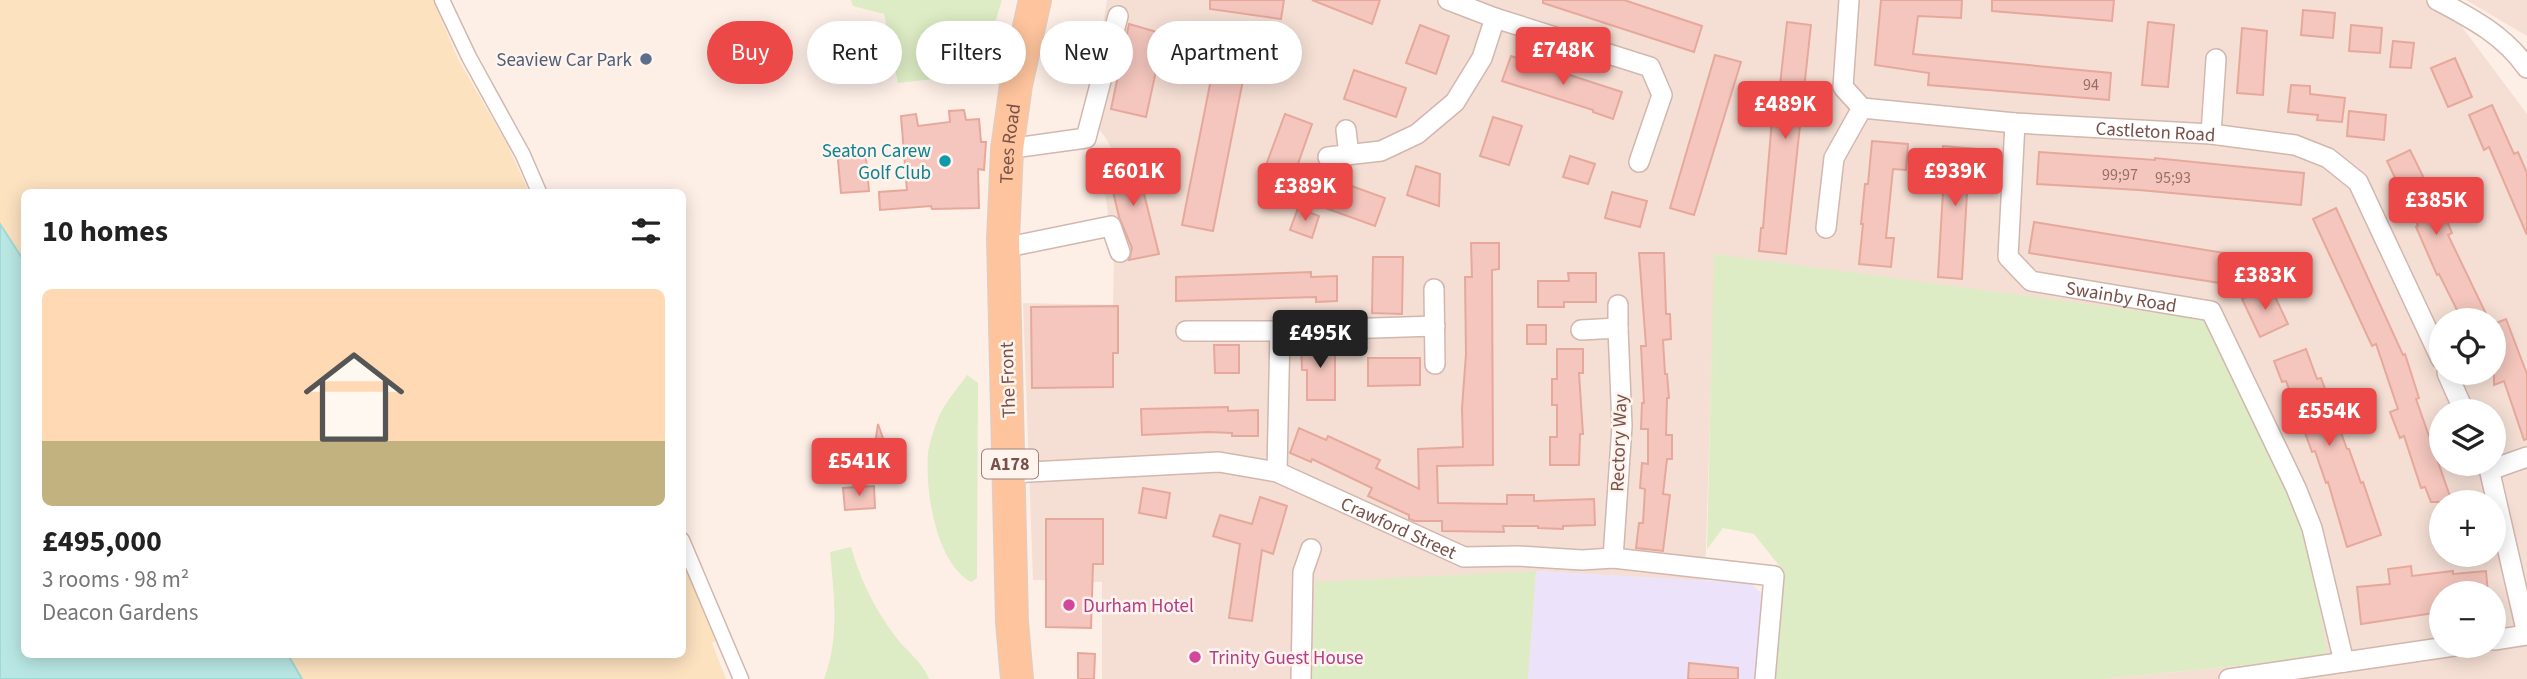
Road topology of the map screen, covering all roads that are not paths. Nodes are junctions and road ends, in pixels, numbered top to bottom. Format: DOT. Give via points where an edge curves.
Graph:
graph roads {
  1 [pos="442,0"];
  2 [pos="1035,0"];
  3 [pos="1448,0"];
  4 [pos="1849,0"];
  5 [pos="2437,0"];
  6 [pos="1118,16"];
  7 [pos="1495,18"];
  8 [pos="2216,58"];
  9 [pos="2527,68"];
  10 [pos="1862,108"];
  11 [pos="2015,123"];
  12 [pos="1346,130"];
  13 [pos="2211,134"];
  14 [pos="1007,149"];
  15 [pos="1349,155"];
  16 [pos="1328,157"];
  17 [pos="1639,162"];
  18 [pos="538,189"];
  19 [pos="1826,228"];
  20 [pos="1003,248"];
  21 [pos="1120,252"];
  22 [pos="1434,289"];
  23 [pos="1618,305"];
  24 [pos="1435,326"];
  25 [pos="1618,328"];
  26 [pos="1581,330"];
  27 [pos="1186,331"];
  28 [pos="1280,331"];
  29 [pos="2429,333"];
  30 [pos="1436,364"];
  31 [pos="2527,457"];
  32 [pos="2506,463"];
  33 [pos="1277,472"];
  34 [pos="1010,474"];
  35 [pos="2491,476"];
  36 [pos="686,549"];
  37 [pos="1311,549"];
  38 [pos="1613,558"];
  39 [pos="2527,635"];
  40 [pos="2506,638"];
  41 [pos="2429,650"];
  42 [pos="2344,662"];
  43 [pos="741,679"];
  44 [pos="1017,679"];
  45 [pos="1301,679"];
  46 [pos="1765,679"];
  47 [pos="2228,679"];
  1 -- 18 [label="street"];
  2 -- 14 [label="main road, Tees Road / A178"];
  3 -- 7 [label="street"];
  4 -- 10 [label="street" via="1843,86"];
  5 -- 9 [label="street" via="2499,37"];
  6 -- 14 [label="street" via="1086,138"];
  7 -- 15 [label="street" via="1482,58 1455,102 1418,134 1381,150"];
  7 -- 17 [label="street" via="1650,67 1662,95"];
  8 -- 13 [label="street"];
  10 -- 11 [label="street, Castleton Road"];
  10 -- 19 [label="street" via="1834,158"];
  11 -- 13 [label="street, Castleton Road"];
  11 -- 42 [label="street, Swainby Road" via="2008,257 2031,281 2211,311 2312,528"];
  12 -- 15 [label="street"];
  13 -- 29 [label="street, Castleton Road" via="2295,145 2328,158 2358,182"];
  14 -- 20 [label="main road, Tees Road / A178"];
  15 -- 16 [label="street"];
  20 -- 21 [label="street" via="1111,226"];
  20 -- 34 [label="main road, The Front / A178"];
  22 -- 24 [label="street"];
  23 -- 25 [label="street, Rectory Way"];
  24 -- 28 [label="street"];
  24 -- 30 [label="street"];
  25 -- 26 [label="street"];
  25 -- 38 [label="street, Rectory Way" via="1622,426"];
  27 -- 28 [label="street"];
  28 -- 33 [label="street"];
  31 -- 32 [label="street"];
  33 -- 34 [label="street, Crawford Street" via="1219,462"];
  33 -- 38 [label="street, Crawford Street" via="1464,557"];
  34 -- 44 [label="main road, The Front / A178"];
  35 -- 39 [label="street"];
  36 -- 43 [label="street"];
  37 -- 45 [label="street" via="1303,572"];
  38 -- 46 [label="street, Crawford Street" via="1774,576"];
  39 -- 40 [label="street"];
  41 -- 42 [label="street"];
  42 -- 47 [label="street"];
}
